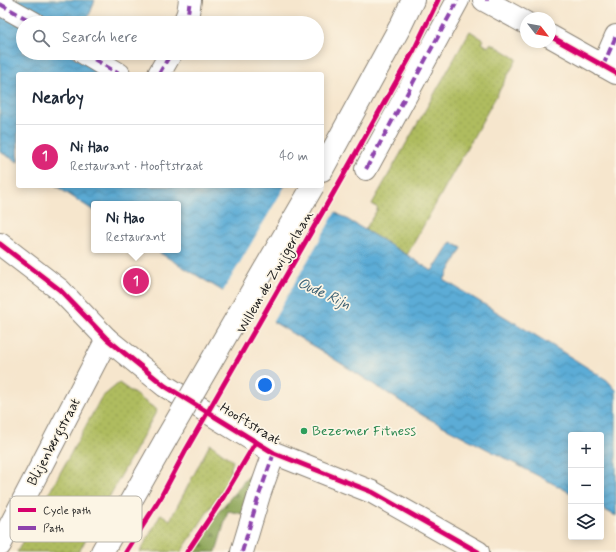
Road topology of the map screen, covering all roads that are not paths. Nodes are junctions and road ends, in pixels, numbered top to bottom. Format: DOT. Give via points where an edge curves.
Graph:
graph roads {
  1 [pos="190,0"];
  2 [pos="414,0"];
  3 [pos="458,0"];
  4 [pos="486,0"];
  5 [pos="0,4"];
  6 [pos="21,16"];
  7 [pos="187,16"];
  8 [pos="520,20"];
  9 [pos="616,36"];
  10 [pos="556,39"];
  11 [pos="96,60"];
  12 [pos="167,60"];
  13 [pos="610,69"];
  14 [pos="116,72"];
  15 [pos="160,72"];
  16 [pos="324,166"];
  17 [pos="366,169"];
  18 [pos="312,188"];
  19 [pos="0,244"];
  20 [pos="107,339"];
  21 [pos="274,453"];
  22 [pos="26,496"];
  23 [pos="134,496"];
  24 [pos="10,526"];
  25 [pos="108,542"];
  26 [pos="0,545"];
  27 [pos="102,552"];
  28 [pos="242,552"];
  29 [pos="477,552"];
  1 -- 7 [label="street"];
  2 -- 16 [label="street"];
  3 -- 17 [label="street"];
  4 -- 8 [label="street"];
  5 -- 6 [label="street"];
  9 -- 13 [label="street"];
  10 -- 13 [label="street"];
  11 -- 14 [label="street"];
  12 -- 15 [label="street"];
  18 -- 23 [label="street, Willem de Zwijgerlaan, bridge"];
  19 -- 20 [label="street, Hooftstraat" via="60,290"];
  20 -- 21 [label="street, Hooftstraat" via="165,386"];
  20 -- 22 [label="street, Blijenbergstraat"];
  21 -- 28 [label="street"];
  21 -- 29 [label="street, Hooftstraat" via="372,492"];
  24 -- 26 [label="street, Blijenbergstraat"];
  25 -- 27 [label="street, Willem de Zwijgerlaan, bridge"];
}
